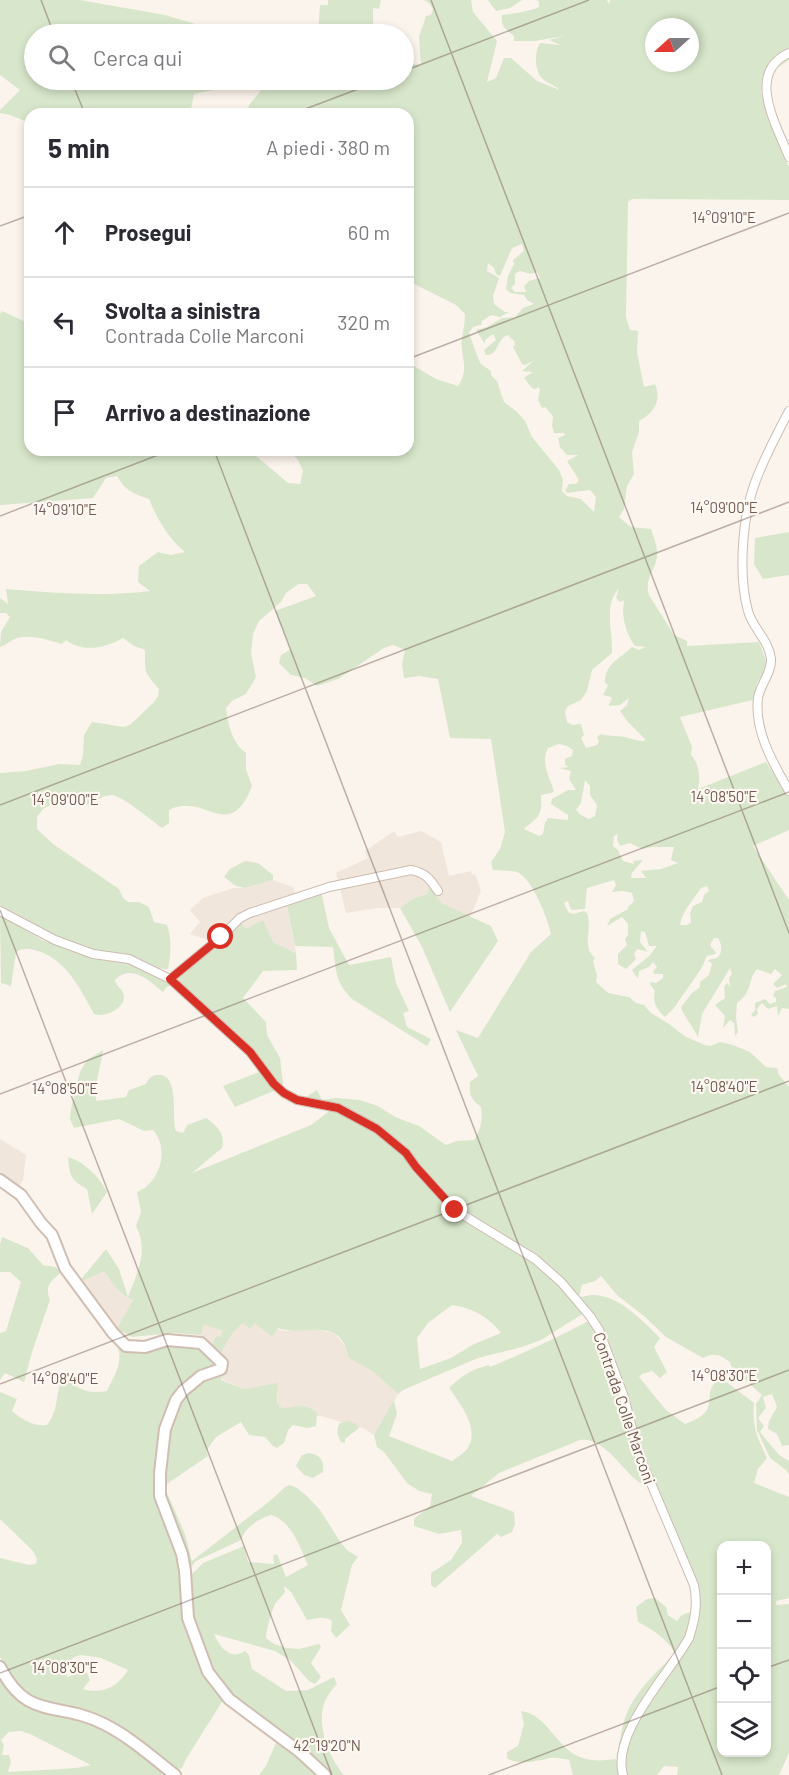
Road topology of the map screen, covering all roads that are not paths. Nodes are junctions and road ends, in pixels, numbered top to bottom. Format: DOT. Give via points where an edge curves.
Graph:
graph roads {
  1 [pos="789,53"];
  2 [pos="789,157"];
  3 [pos="789,411"];
  4 [pos="789,791"];
  5 [pos="438,891"];
  6 [pos="0,911"];
  7 [pos="170,979"];
  8 [pos="0,1180"];
  9 [pos="0,1666"];
  10 [pos="175,1775"];
  11 [pos="325,1775"];
  12 [pos="623,1775"];
  1 -- 2 [label="street" via="776,61 765,80 769,103"];
  3 -- 4 [label="street" via="755,482 744,533 742,573 751,619 770,654 771,665 758,697 761,730"];
  5 -- 7 [label="street" via="429,877 411,870 329,887 282,902 240,918"];
  6 -- 7 [label="street, Contrada Colle Marconi" via="55,940 93,954 129,959"];
  7 -- 12 [label="street, Contrada Colle Marconi" via="250,1052 284,1093 297,1100 338,1108 377,1129 406,1153 455,1210 535,1259 561,1282 599,1330 624,1397 639,1455 694,1585 697,1601 689,1638 628,1732 621,1753"];
  8 -- 11 [label="street" via="21,1195 52,1235 65,1268 126,1346 145,1347 167,1340 201,1343 222,1363 221,1369 201,1376 183,1391 165,1429 160,1496 182,1554 188,1618 208,1672 229,1699"];
  9 -- 10 [label="street" via="10,1686 25,1700 100,1722 128,1738"];
}
